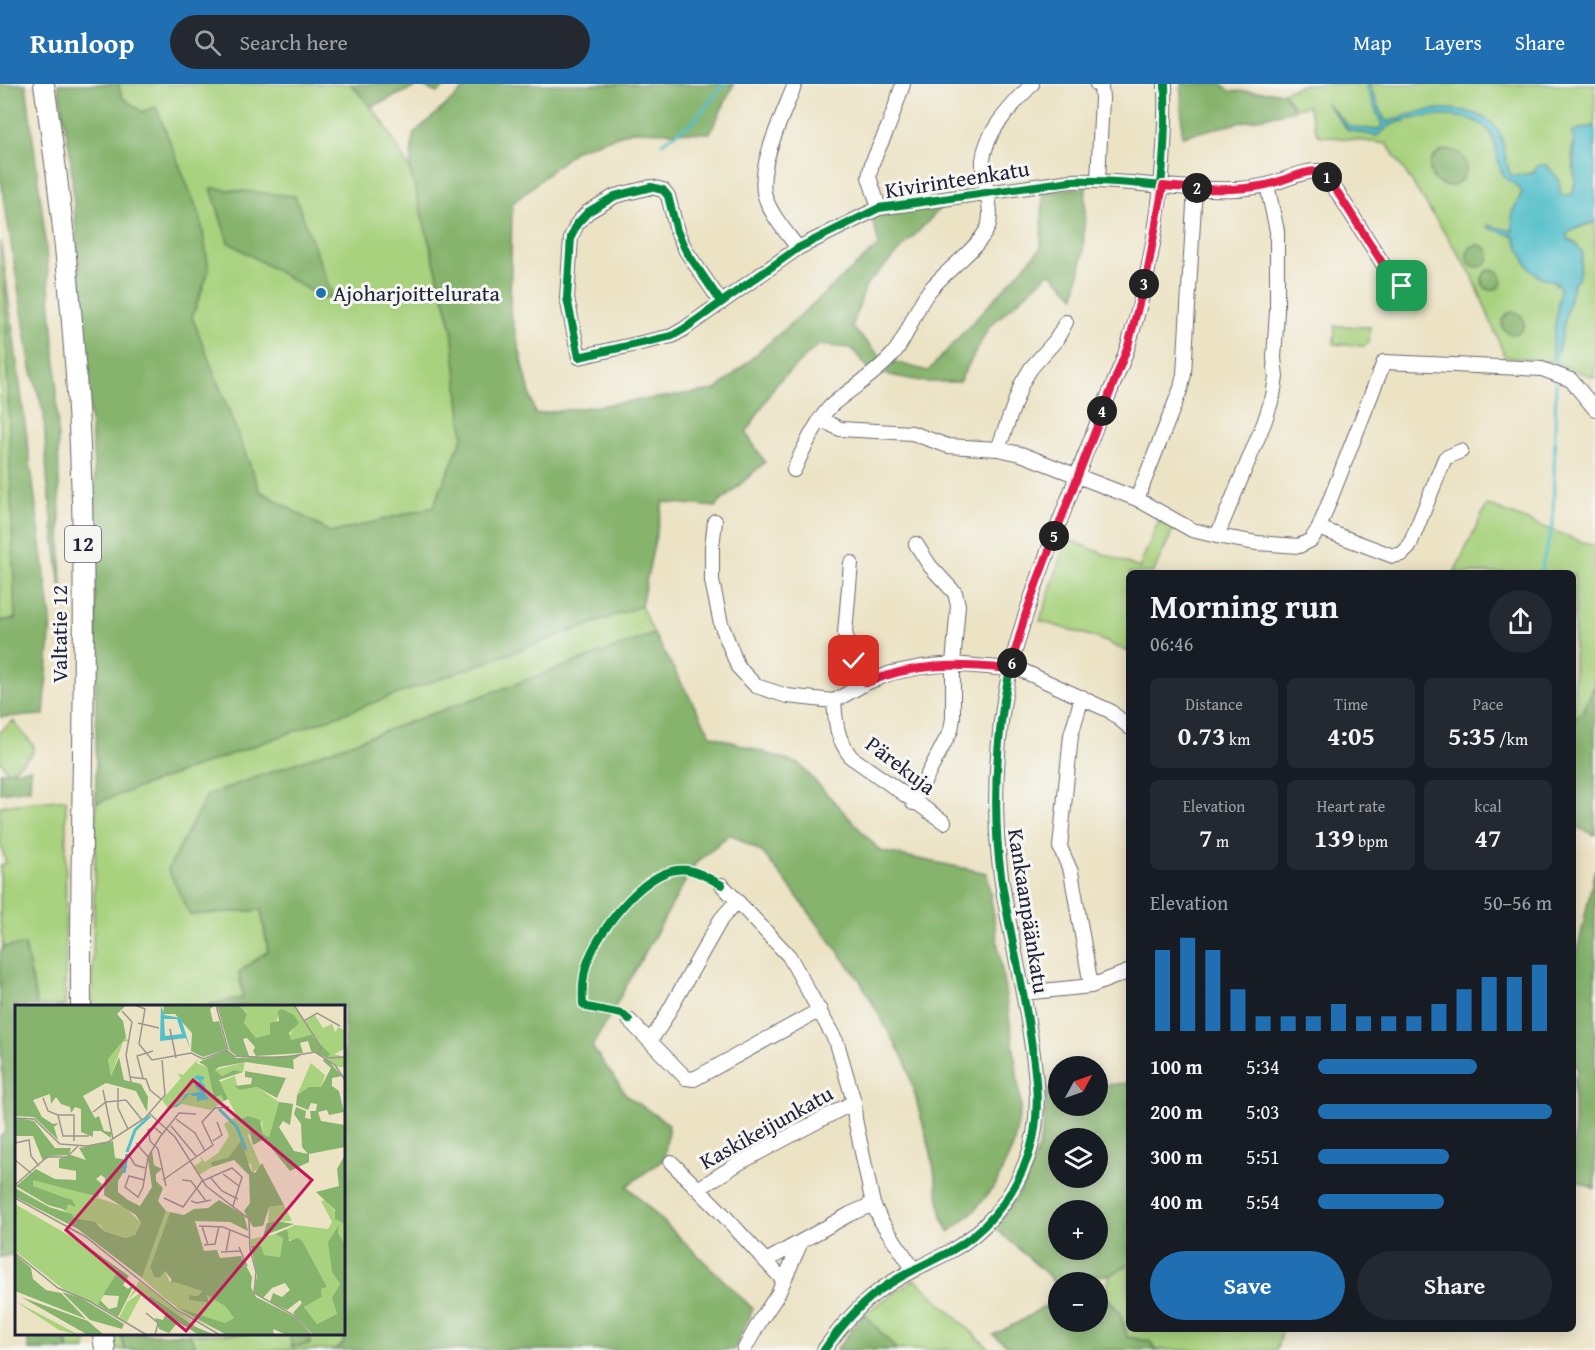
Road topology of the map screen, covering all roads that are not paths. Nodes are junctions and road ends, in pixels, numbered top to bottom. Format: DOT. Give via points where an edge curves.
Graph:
graph roads {
  1 [pos="44,84"];
  2 [pos="795,84"];
  3 [pos="903,84"];
  4 [pos="1032,84"];
  5 [pos="1097,84"];
  6 [pos="1165,84"];
  7 [pos="1098,180"];
  8 [pos="1267,185"];
  9 [pos="1163,186"];
  10 [pos="1195,188"];
  11 [pos="987,193"];
  12 [pos="879,208"];
  13 [pos="798,248"];
  14 [pos="1402,286"];
  15 [pos="721,302"];
  16 [pos="1066,322"];
  17 [pos="1595,409"];
  18 [pos="820,419"];
  19 [pos="998,449"];
  20 [pos="1461,451"];
  21 [pos="794,470"];
  22 [pos="1077,476"];
  23 [pos="1137,500"];
  24 [pos="715,521"];
  25 [pos="1319,528"];
  26 [pos="1217,536"];
  27 [pos="916,544"];
  28 [pos="851,563"];
  29 [pos="953,664"];
  30 [pos="1010,669"];
  31 [pos="866,683"];
  32 [pos="1082,697"];
  33 [pos="834,701"];
  34 [pos="1126,725"];
  35 [pos="914,802"];
  36 [pos="944,822"];
  37 [pos="722,885"];
  38 [pos="737,901"];
  39 [pos="1126,973"];
  40 [pos="1091,986"];
  41 [pos="1023,993"];
  42 [pos="81,1005"];
  43 [pos="820,1010"];
  44 [pos="629,1020"];
  45 [pos="650,1041"];
  46 [pos="854,1102"];
  47 [pos="670,1162"];
  48 [pos="698,1189"];
  49 [pos="873,1204"];
  50 [pos="801,1242"];
  51 [pos="766,1261"];
  52 [pos="914,1270"];
  53 [pos="784,1281"];
  54 [pos="102,1335"];
  55 [pos="105,1350"];
  56 [pos="744,1350"];
  57 [pos="824,1350"];
  1 -- 42 [label="highway, Valtatie 12 / 12" via="65,242 82,489"];
  2 -- 13 [label="street" via="763,169 771,209"];
  3 -- 12 [label="street" via="869,177"];
  4 -- 11 [label="street" via="1000,120 990,138 983,157"];
  5 -- 7 [label="street" via="1102,98"];
  6 -- 9 [label="street, Kankaanpäänkatu"];
  7 -- 9 [label="street, Kivirinteenkatu"];
  7 -- 11 [label="street, Kivirinteenkatu"];
  8 -- 10 [label="street, Kivirinteenkatu"];
  8 -- 14 [label="street, Kivirinteenkatu" via="1320,171 1395,283"];
  8 -- 26 [label="street" via="1277,231 1276,377 1264,423"];
  9 -- 10 [label="street, Kivirinteenkatu"];
  9 -- 22 [label="street, Kankaanpäänkatu" via="1128,346"];
  10 -- 23 [label="street" via="1184,374"];
  11 -- 12 [label="street, Kivirinteenkatu"];
  11 -- 18 [label="street" via="987,230 927,292 893,353 831,405"];
  12 -- 13 [label="street, Kivirinteenkatu"];
  13 -- 15 [label="street, Kivirinteenkatu"];
  15 -- 15 [label="street, Kivirinteenkatu" via="686,251 663,190 651,187 615,196 588,212 577,224 571,237 567,298 579,357 672,336"];
  16 -- 19 [label="street" via="1022,383"];
  17 -- 25 [label="street" via="1571,380 1542,369 1384,362"];
  18 -- 19 [label="street" via="840,429 912,433 948,446"];
  18 -- 21 [label="street"];
  19 -- 22 [label="street"];
  20 -- 25 [label="street" via="1445,459 1402,554 1394,556"];
  22 -- 23 [label="street"];
  22 -- 30 [label="street, Kankaanpäänkatu" via="1025,616"];
  23 -- 26 [label="street" via="1192,530"];
  24 -- 33 [label="street" via="712,581 721,624 738,667 756,686 787,696"];
  25 -- 26 [label="street" via="1311,540 1299,546"];
  27 -- 29 [label="street" via="955,593 958,605"];
  28 -- 31 [label="street" via="845,633"];
  29 -- 30 [label="street"];
  29 -- 31 [label="street" via="891,672"];
  29 -- 35 [label="street" via="951,730"];
  30 -- 32 [label="street" via="1021,670"];
  30 -- 41 [label="street, Kankaanpäänkatu" via="998,760 997,843"];
  31 -- 33 [label="street"];
  32 -- 34 [label="street" via="1110,711"];
  32 -- 40 [label="street" via="1071,735 1060,847 1071,872"];
  33 -- 35 [label="street, Pärekuja" via="836,729 851,757"];
  35 -- 36 [label="street, Pärekuja"];
  37 -- 38 [label="street"];
  38 -- 43 [label="street" via="789,956"];
  38 -- 45 [label="street" via="721,919"];
  39 -- 40 [label="street"];
  40 -- 41 [label="street"];
  41 -- 52 [label="street, Kankaanpäänkatu" via="1038,1099 1033,1142 1026,1162 1008,1197 986,1224 959,1246"];
  43 -- 45 [label="street" via="694,1079 686,1078"];
  43 -- 46 [label="street" via="837,1043"];
  44 -- 45 [label="street"];
  46 -- 48 [label="street, Kaskikeijunkatu"];
  46 -- 49 [label="street"];
  47 -- 48 [label="street, Kaskikeijunkatu"];
  48 -- 51 [label="street, Kaskikeijunkatu"];
  49 -- 50 [label="street"];
  49 -- 52 [label="street"];
  50 -- 51 [label="street"];
  50 -- 53 [label="street"];
  51 -- 53 [label="street, Kaskikeijunkatu"];
  52 -- 57 [label="street, Kankaanpäänkatu" via="874,1294"];
  53 -- 56 [label="street"];
  54 -- 55 [label="highway"];
}
